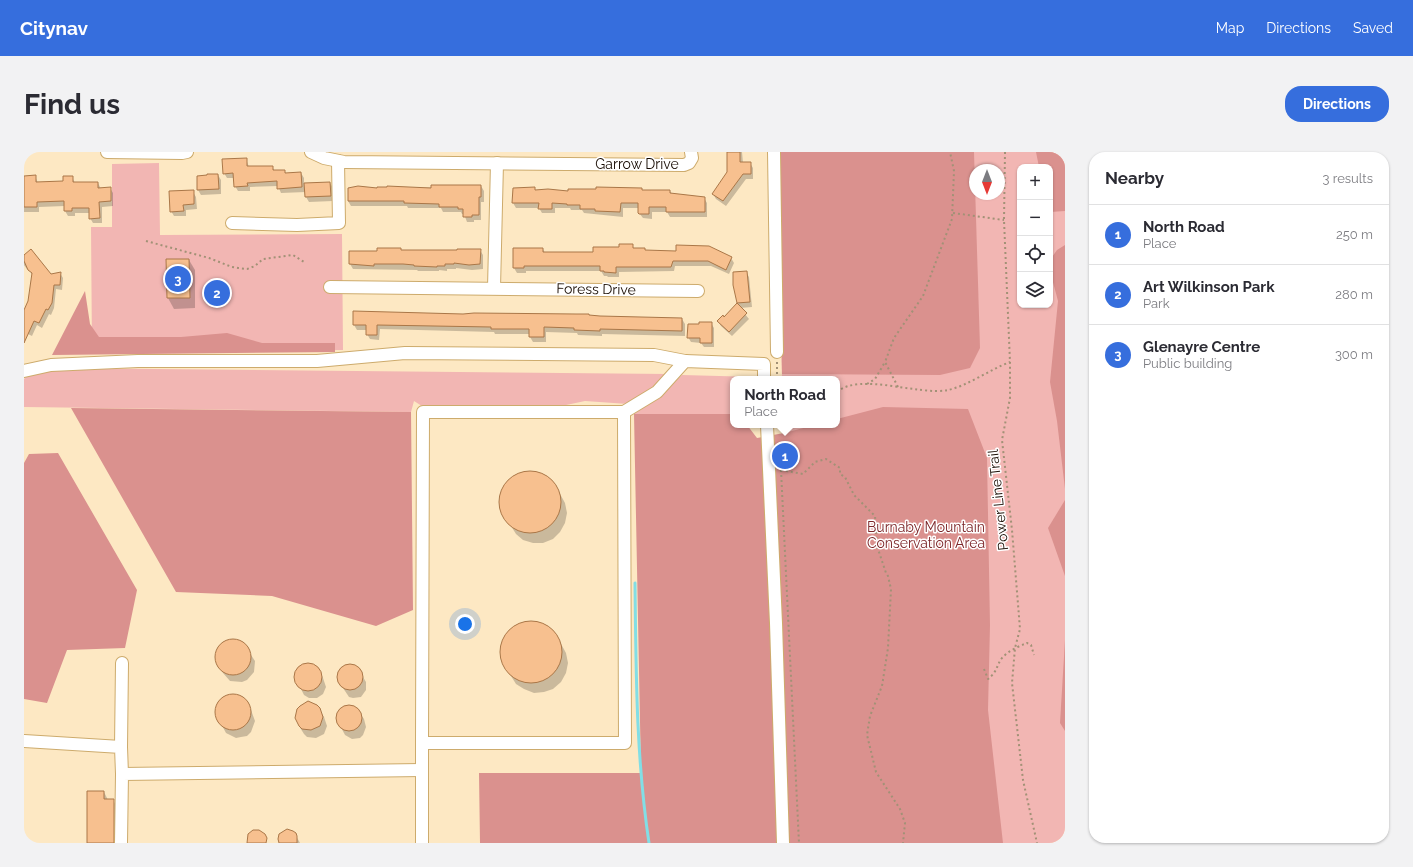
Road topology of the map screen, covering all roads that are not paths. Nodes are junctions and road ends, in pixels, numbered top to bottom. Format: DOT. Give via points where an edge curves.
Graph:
graph roads {
  1 [pos="107,152"];
  2 [pos="187,152"];
  3 [pos="310,152"];
  4 [pos="691,152"];
  5 [pos="774,152"];
  6 [pos="338,161"];
  7 [pos="497,163"];
  8 [pos="232,223"];
  9 [pos="330,287"];
  10 [pos="494,288"];
  11 [pos="698,291"];
  12 [pos="777,352"];
  13 [pos="685,361"];
  14 [pos="24,371"];
  15 [pos="764,376"];
  16 [pos="624,412"];
  17 [pos="766,428"];
  18 [pos="122,663"];
  19 [pos="24,741"];
  20 [pos="422,743"];
  21 [pos="121,747"];
  22 [pos="422,770"];
  23 [pos="122,774"];
  24 [pos="121,843"];
  25 [pos="422,843"];
  26 [pos="783,843"];
  1 -- 2 [label="street"];
  3 -- 6 [label="street, Garrow Drive"];
  4 -- 7 [label="street, Garrow Drive" via="690,163 684,165"];
  5 -- 12 [label="street"];
  6 -- 7 [label="street, Garrow Drive"];
  6 -- 8 [label="street" via="339,223"];
  7 -- 10 [label="street"];
  9 -- 10 [label="street, Foress Drive"];
  10 -- 11 [label="street, Foress Drive"];
  13 -- 14 [label="street" via="654,355 405,353 317,361 130,362 51,366"];
  13 -- 15 [label="street" via="764,364"];
  13 -- 16 [label="street" via="657,392"];
  16 -- 20 [label="street" via="423,412"];
  16 -- 20 [label="street" via="625,743"];
  17 -- 26 [label="street"];
  18 -- 21 [label="street"];
  19 -- 21 [label="street"];
  20 -- 22 [label="street"];
  21 -- 23 [label="street"];
  22 -- 23 [label="street"];
  22 -- 25 [label="street"];
  23 -- 24 [label="street"];
}
